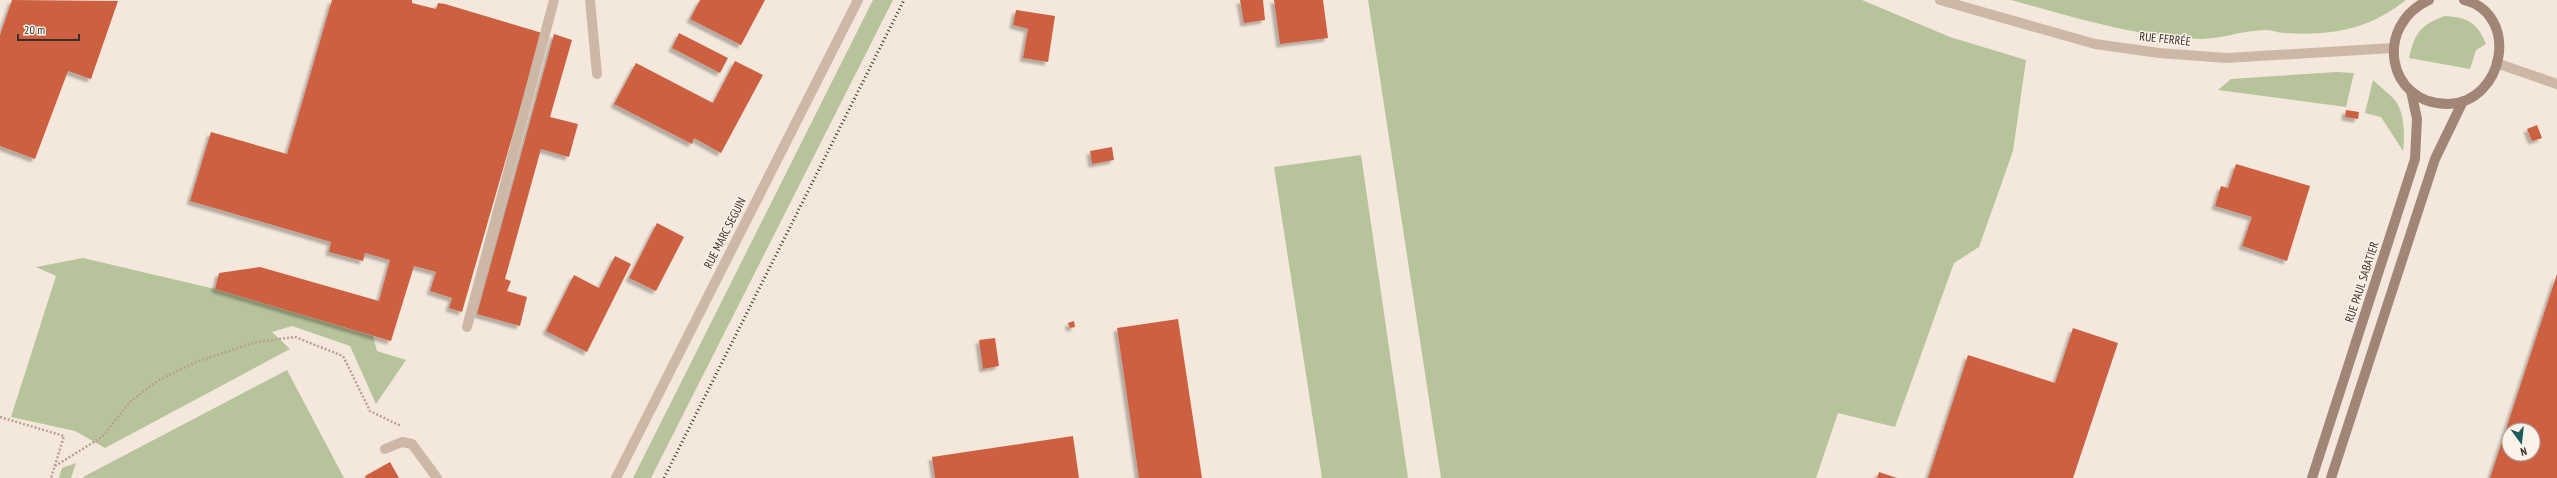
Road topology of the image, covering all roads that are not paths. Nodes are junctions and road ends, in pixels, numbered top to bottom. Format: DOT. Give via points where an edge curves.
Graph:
graph roads {
  1 [pos="554,0"];
  2 [pos="590,0"];
  3 [pos="858,0"];
  4 [pos="1940,0"];
  5 [pos="2429,0"];
  6 [pos="2467,0"];
  7 [pos="2393,48"];
  8 [pos="2499,64"];
  9 [pos="597,74"];
  10 [pos="2557,84"];
  11 [pos="2411,91"];
  12 [pos="2463,101"];
  13 [pos="467,327"];
  14 [pos="385,449"];
  15 [pos="438,478"];
  16 [pos="616,478"];
  17 [pos="2312,478"];
  18 [pos="2331,478"];
  1 -- 13 [label="street"];
  2 -- 9 [label="street"];
  3 -- 16 [label="street, RUE MARC SEGUIN"];
  4 -- 7 [label="street, RUE FERRÉE" via="2094,44 2159,53 2226,58"];
  5 -- 7 [label="main road" via="2418,5 2405,17 2396,32"];
  6 -- 8 [label="main road" via="2488,16 2495,26 2500,51"];
  7 -- 11 [label="main road" via="2395,64 2401,79"];
  8 -- 10 [label="street"];
  8 -- 12 [label="main road" via="2483,89"];
  11 -- 12 [label="main road" via="2436,103"];
  11 -- 17 [label="main road, RUE PAUL SABATIER" via="2417,119 2415,159"];
  12 -- 18 [label="main road" via="2435,159"];
  14 -- 15 [label="street" via="402,442 412,444"];
}
